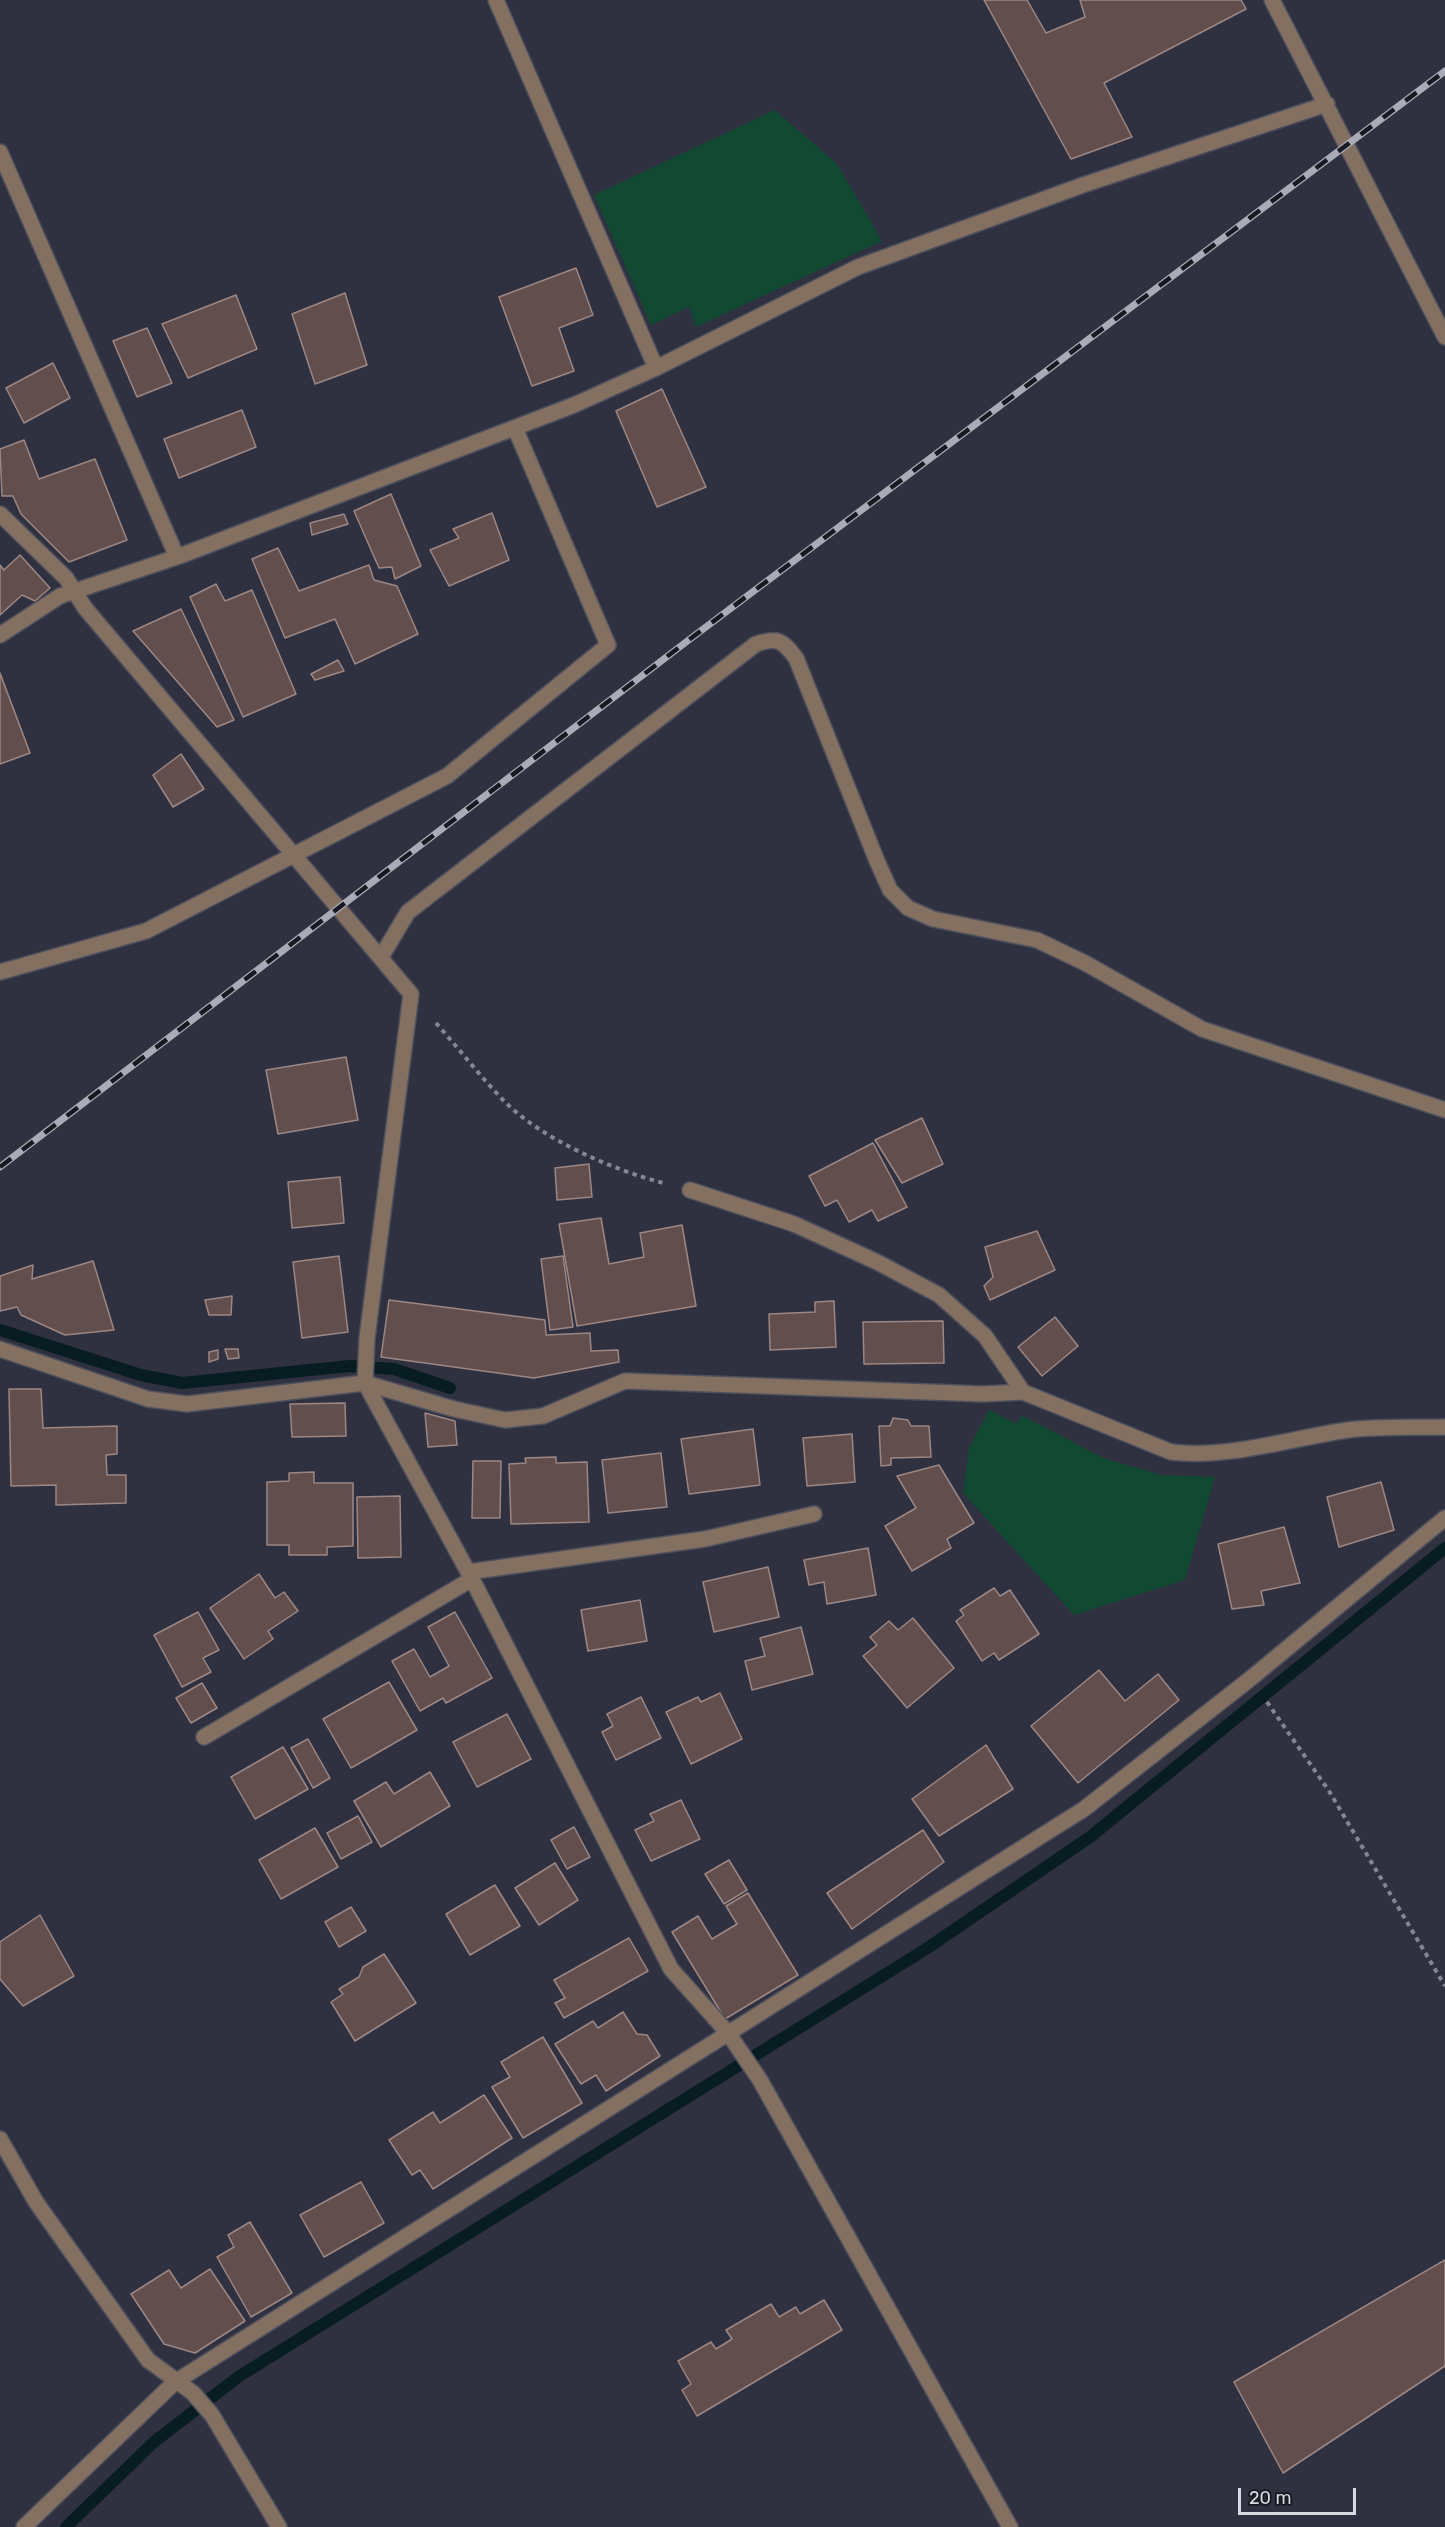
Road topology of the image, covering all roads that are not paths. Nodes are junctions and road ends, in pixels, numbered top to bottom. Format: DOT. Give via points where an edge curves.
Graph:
graph roads {
  1 [pos="496,0"];
  2 [pos="1272,0"];
  3 [pos="1327,104"];
  4 [pos="0,153"];
  5 [pos="1445,337"];
  6 [pos="656,368"];
  7 [pos="515,428"];
  8 [pos="0,514"];
  9 [pos="177,557"];
  10 [pos="76,591"];
  11 [pos="0,635"];
  12 [pos="294,855"];
  13 [pos="381,957"];
  14 [pos="0,972"];
  15 [pos="1445,1110"];
  16 [pos="690,1190"];
  17 [pos="0,1349"];
  18 [pos="366,1372"];
  19 [pos="1023,1392"];
  20 [pos="1445,1427"];
  21 [pos="814,1514"];
  22 [pos="1445,1518"];
  23 [pos="470,1576"];
  24 [pos="204,1737"];
  25 [pos="732,2039"];
  26 [pos="0,2139"];
  27 [pos="175,2382"];
  28 [pos="24,2527"];
  29 [pos="279,2527"];
  30 [pos="1010,2527"];
  1 -- 6 [label="street"];
  2 -- 3 [label="street"];
  3 -- 5 [label="street"];
  3 -- 6 [label="street" via="1083,185 858,267"];
  4 -- 9 [label="street"];
  6 -- 7 [label="street"];
  7 -- 9 [label="street"];
  7 -- 12 [label="street" via="608,645 447,776"];
  8 -- 10 [label="street"];
  9 -- 10 [label="street"];
  10 -- 11 [label="street" via="60,596"];
  10 -- 12 [label="street" via="85,608"];
  12 -- 13 [label="street"];
  12 -- 14 [label="street" via="146,931"];
  13 -- 15 [label="street" via="408,912 756,644 772,639 785,644 796,658 881,870 890,890 908,908 933,919 1037,940 1202,1029"];
  13 -- 18 [label="street" via="411,994"];
  16 -- 19 [label="street" via="794,1224 939,1295 985,1336"];
  17 -- 18 [label="street" via="148,1399 187,1404"];
  18 -- 19 [label="street" via="454,1409 505,1420 543,1416 625,1381 983,1394"];
  18 -- 23 [label="street"];
  19 -- 20 [label="street" via="1171,1452 1192,1455 1351,1430"];
  21 -- 23 [label="street" via="705,1539"];
  22 -- 25 [label="street" via="1084,1809"];
  23 -- 24 [label="street"];
  23 -- 25 [label="street" via="671,1969"];
  25 -- 27 [label="street"];
  25 -- 30 [label="street" via="760,2080"];
  26 -- 27 [label="street" via="36,2202 148,2360"];
  27 -- 28 [label="street"];
  27 -- 29 [label="street" via="193,2393 212,2415"];
}
